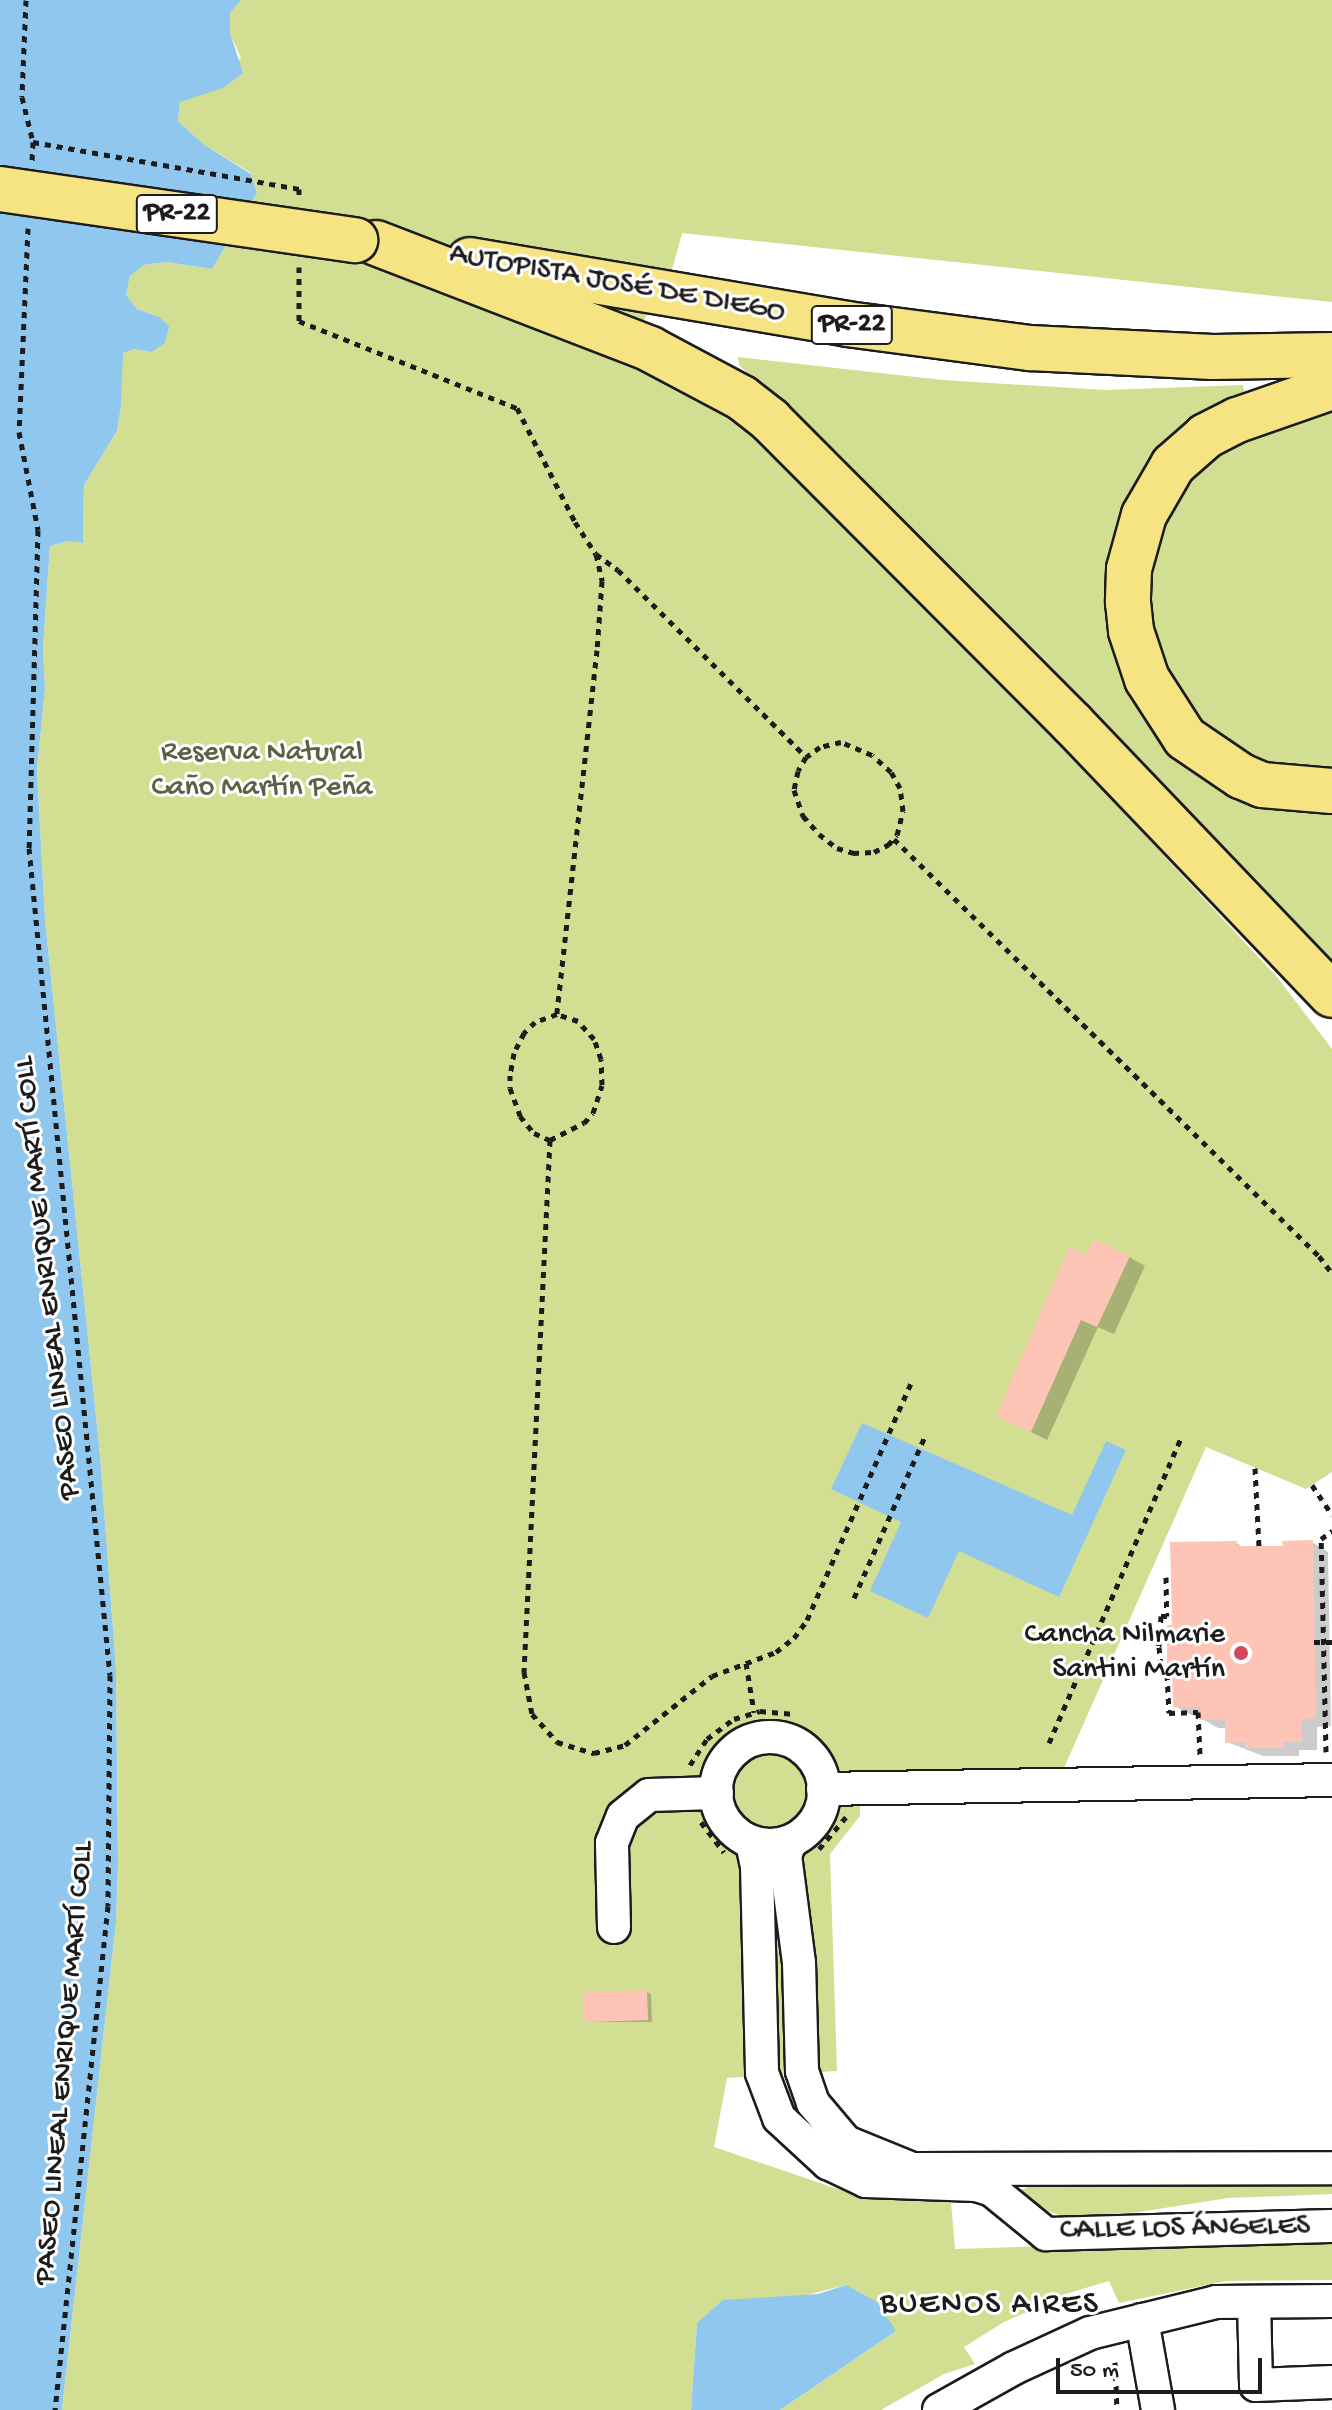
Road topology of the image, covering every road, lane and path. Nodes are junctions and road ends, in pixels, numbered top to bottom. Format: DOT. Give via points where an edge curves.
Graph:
graph roads {
  1 [pos="26,0"];
  2 [pos="33,142"];
  3 [pos="20,193"];
  4 [pos="299,203"];
  5 [pos="366,242"];
  6 [pos="299,262"];
  7 [pos="1332,355"];
  8 [pos="1332,387"];
  9 [pos="596,554"];
  10 [pos="806,757"];
  11 [pos="1332,791"];
  12 [pos="894,839"];
  13 [pos="1264,926"];
  14 [pos="1332,995"];
  15 [pos="557,1014"];
  16 [pos="1332,1019"];
  17 [pos="550,1140"];
  18 [pos="1332,1273"];
  19 [pos="911,1383"];
  20 [pos="926,1434"];
  21 [pos="1182,1436"];
  22 [pos="1255,1468"];
  23 [pos="1312,1485"];
  24 [pos="1332,1515"];
  25 [pos="1332,1531"];
  26 [pos="1259,1546"];
  27 [pos="1166,1577"];
  28 [pos="854,1598"];
  29 [pos="1314,1642"];
  30 [pos="1323,1642"];
  31 [pos="1332,1642"];
  32 [pos="746,1663"];
  33 [pos="754,1712"];
  34 [pos="795,1714"];
  35 [pos="1049,1743"];
  36 [pos="1201,1756"];
  37 [pos="1329,1767"];
  38 [pos="823,1789"];
  39 [pos="717,1793"];
  40 [pos="683,1794"];
  41 [pos="849,1813"];
  42 [pos="801,1848"];
  43 [pos="741,1850"];
  44 [pos="614,1927"];
  45 [pos="1332,2168"];
  46 [pos="1332,2226"];
  47 [pos="1332,2301"];
  48 [pos="1254,2302"];
  49 [pos="1142,2320"];
  50 [pos="1115,2362"];
  51 [pos="1332,2382"];
  52 [pos="55,2410"];
  53 [pos="939,2410"];
  54 [pos="1117,2410"];
  55 [pos="1158,2410"];
  1 -- 2 [label="path, PASEO LINEAL ENRIQUE MARTÍ COLL" via="22,97"];
  2 -- 3 [label="path, PASEO LINEAL ENRIQUE MARTÍ COLL"];
  2 -- 4 [label="path" via="299,189"];
  3 -- 5 [label="highway, AUTOPISTA JOSÉ DE DIEGO / PR-22, bridge"];
  3 -- 52 [label="path, PASEO LINEAL ENRIQUE MARTÍ COLL" via="19,432 38,530 29,848 110,1675 108,1906"];
  5 -- 7 [label="highway, AUTOPISTA JOSÉ DE DIEGO / PR-22" via="847,324 1030,348 1213,357"];
  5 -- 13 [label="highway" via="650,349 742,398 1072,723"];
  6 -- 9 [label="path" via="299,321 517,408"];
  8 -- 11 [label="highway" via="1237,420 1206,436 1173,465 1144,515 1129,569 1134,643 1160,702 1185,738 1262,785"];
  9 -- 10 [label="path"];
  9 -- 15 [label="path" via="602,581 597,650"];
  10 -- 12 [label="path" via="841,742 885,766 902,796 902,820"];
  10 -- 12 [label="path" via="794,790 803,816 819,834 837,848 860,854"];
  12 -- 18 [label="path"];
  13 -- 14 [label="highway"];
  13 -- 16 [label="highway"];
  15 -- 17 [label="path" via="535,1022 524,1033 510,1075 520,1116 534,1133"];
  15 -- 17 [label="path" via="578,1021 594,1039 602,1085 584,1123"];
  17 -- 32 [label="path" via="524,1672 527,1702 538,1724 557,1742 581,1752 605,1752 635,1739 702,1682"];
  19 -- 32 [label="path" via="801,1630 776,1652"];
  20 -- 28 [label="path"];
  21 -- 35 [label="path"];
  22 -- 26 [label="path"];
  23 -- 24 [label="path"];
  25 -- 30 [label="path" via="1321,1539"];
  27 -- 36 [label="path" via="1167,1616 1161,1616 1159,1647 1169,1713 1198,1712"];
  29 -- 30 [label="path"];
  30 -- 31 [label="path"];
  30 -- 37 [label="path"];
  32 -- 33 [label="path"];
  33 -- 34 [label="path"];
  33 -- 40 [label="path" via="707,1739 683,1780"];
  37 -- 38 [label="street"];
  38 -- 39 [label="street" via="819,1769 802,1748 767,1738 740,1746 729,1756 720,1770"];
  38 -- 42 [label="street" via="818,1815 803,1834"];
  39 -- 40 [label="street"];
  39 -- 43 [label="street"];
  40 -- 43 [label="path" via="683,1818 698,1819"];
  40 -- 44 [label="street" via="649,1795 618,1823 612,1843"];
  41 -- 42 [label="path"];
  42 -- 43 [label="street"];
  42 -- 45 [label="street, CALLE LOS ÁNGELES" via="785,1855 799,1963 802,2071 813,2103 846,2142 912,2169"];
  43 -- 46 [label="street, CALLE LOS ÁNGELES" via="757,1866 762,2073 779,2118 828,2163 866,2181 992,2190 1046,2234"];
  47 -- 48 [label="street"];
  48 -- 49 [label="street" via="1216,2302"];
  48 -- 51 [label="street" via="1256,2385"];
  49 -- 53 [label="street" via="1090,2333"];
  49 -- 55 [label="street"];
  50 -- 54 [label="path"];
}
